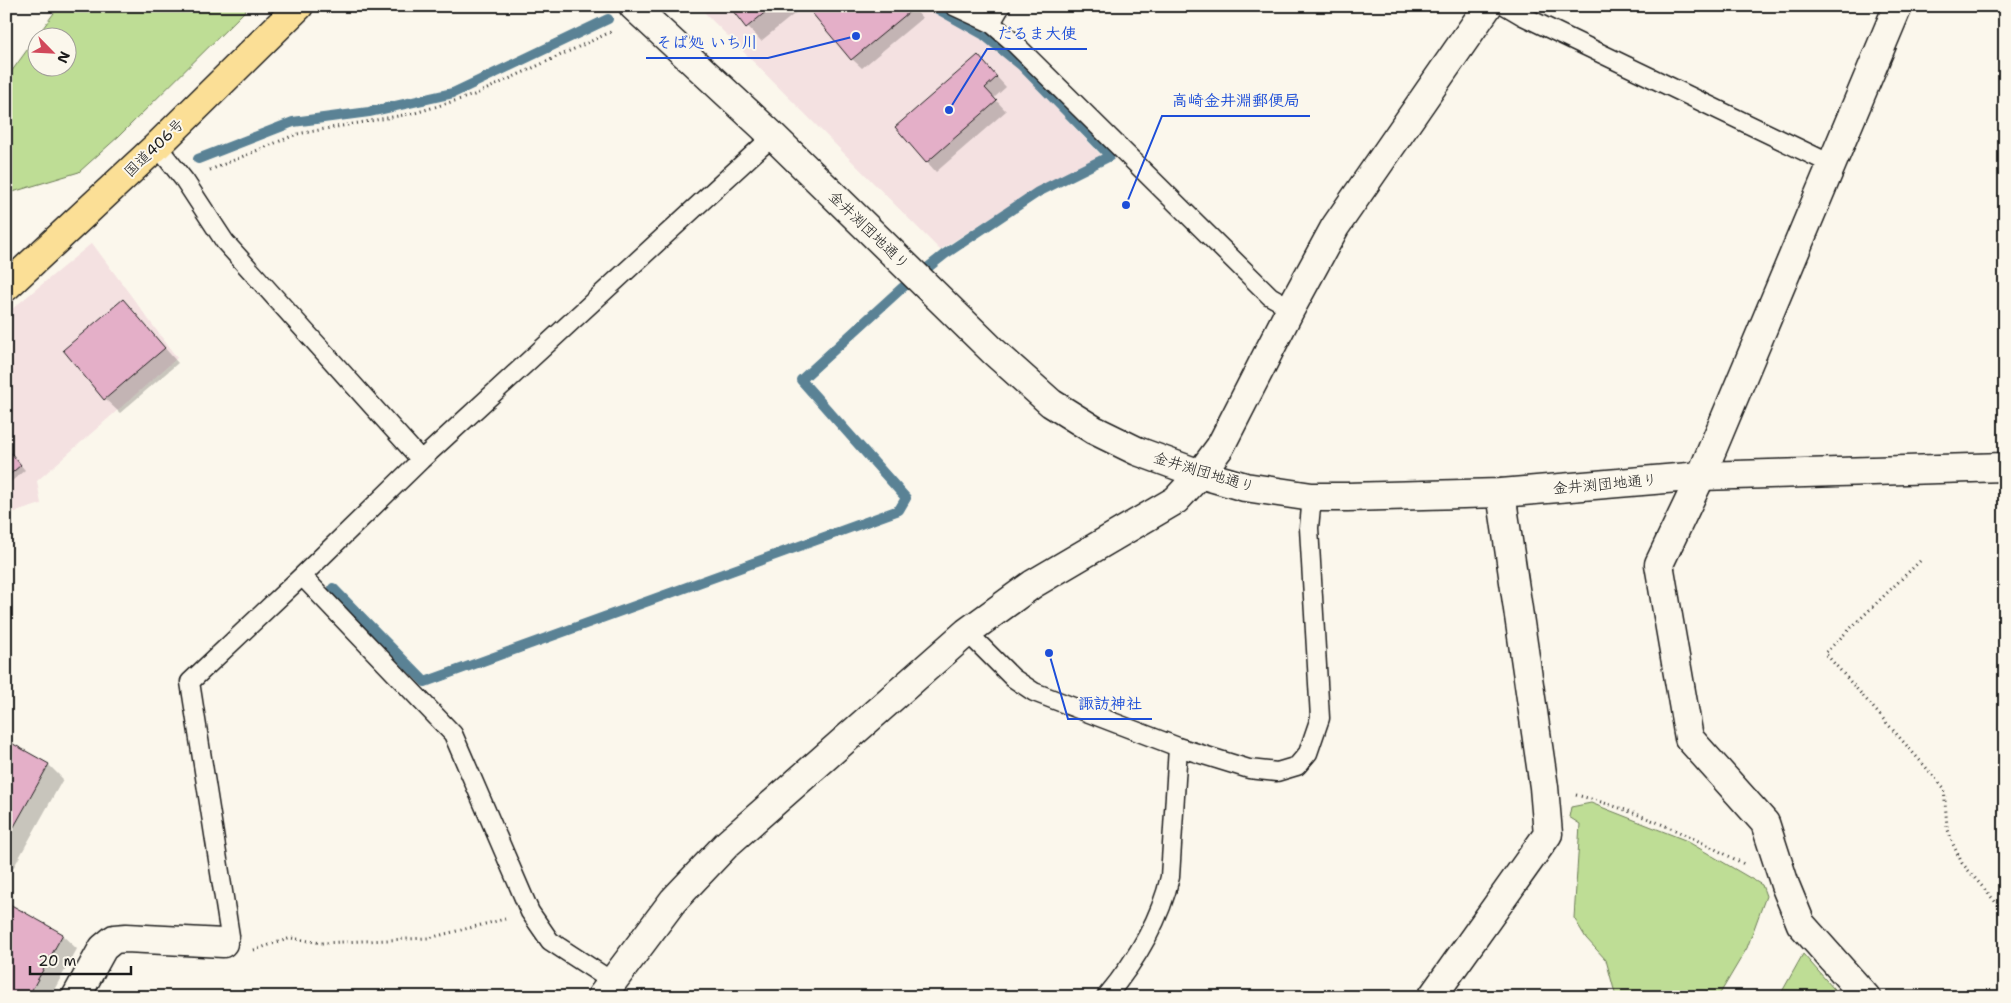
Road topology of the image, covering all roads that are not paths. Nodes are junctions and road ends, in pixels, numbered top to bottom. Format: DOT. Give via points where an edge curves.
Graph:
graph roads {
  1 [pos="299,6"];
  2 [pos="954,6"];
  3 [pos="1001,6"];
  4 [pos="1488,6"];
  5 [pos="1506,6"];
  6 [pos="1898,6"];
  7 [pos="640,13"];
  8 [pos="991,23"];
  9 [pos="773,136"];
  10 [pos="157,146"];
  11 [pos="1831,164"];
  12 [pos="6,287"];
  13 [pos="1291,308"];
  14 [pos="421,460"];
  15 [pos="2005,467"];
  16 [pos="1200,474"];
  17 [pos="1700,476"];
  18 [pos="1501,493"];
  19 [pos="1312,497"];
  20 [pos="302,576"];
  21 [pos="967,632"];
  22 [pos="1178,747"];
  23 [pos="223,944"];
  24 [pos="607,989"];
  25 [pos="76,997"];
  26 [pos="1106,997"];
  27 [pos="1432,997"];
  28 [pos="1866,997"];
  1 -- 10 [label="highway, 国道406号"];
  2 -- 8 [label="lane"];
  3 -- 8 [label="lane"];
  4 -- 13 [label="street" via="1335,226"];
  5 -- 11 [label="lane"];
  6 -- 11 [label="street"];
  7 -- 9 [label="street, 金井渕団地通り"];
  8 -- 13 [label="lane" via="1014,42 1270,296"];
  9 -- 14 [label="lane"];
  9 -- 16 [label="street, 金井渕団地通り" via="993,351 1051,403 1094,430 1137,451"];
  10 -- 12 [label="highway, 国道406号"];
  10 -- 14 [label="lane" via="185,181 225,242"];
  11 -- 17 [label="street"];
  13 -- 16 [label="street" via="1220,447"];
  14 -- 20 [label="lane"];
  15 -- 17 [label="street, 金井渕団地通り"];
  16 -- 19 [label="street, 金井渕団地通り" via="1246,487"];
  16 -- 21 [label="street" via="1176,500 1033,584"];
  17 -- 18 [label="street, 金井渕団地通り"];
  17 -- 28 [label="street" via="1658,564 1689,738 1765,823 1801,924"];
  18 -- 19 [label="street, 金井渕団地通り"];
  18 -- 27 [label="street" via="1548,834"];
  19 -- 22 [label="lane" via="1309,528 1320,718 1308,753 1297,766 1277,772 1249,769"];
  20 -- 23 [label="lane" via="190,682 230,936"];
  20 -- 24 [label="lane" via="453,734 530,912 550,941"];
  21 -- 22 [label="lane" via="1013,678 1034,692"];
  21 -- 24 [label="street" via="727,844 673,901"];
  22 -- 26 [label="lane" via="1166,896 1143,945"];
  23 -- 25 [label="street" via="114,940 103,948"];
}
